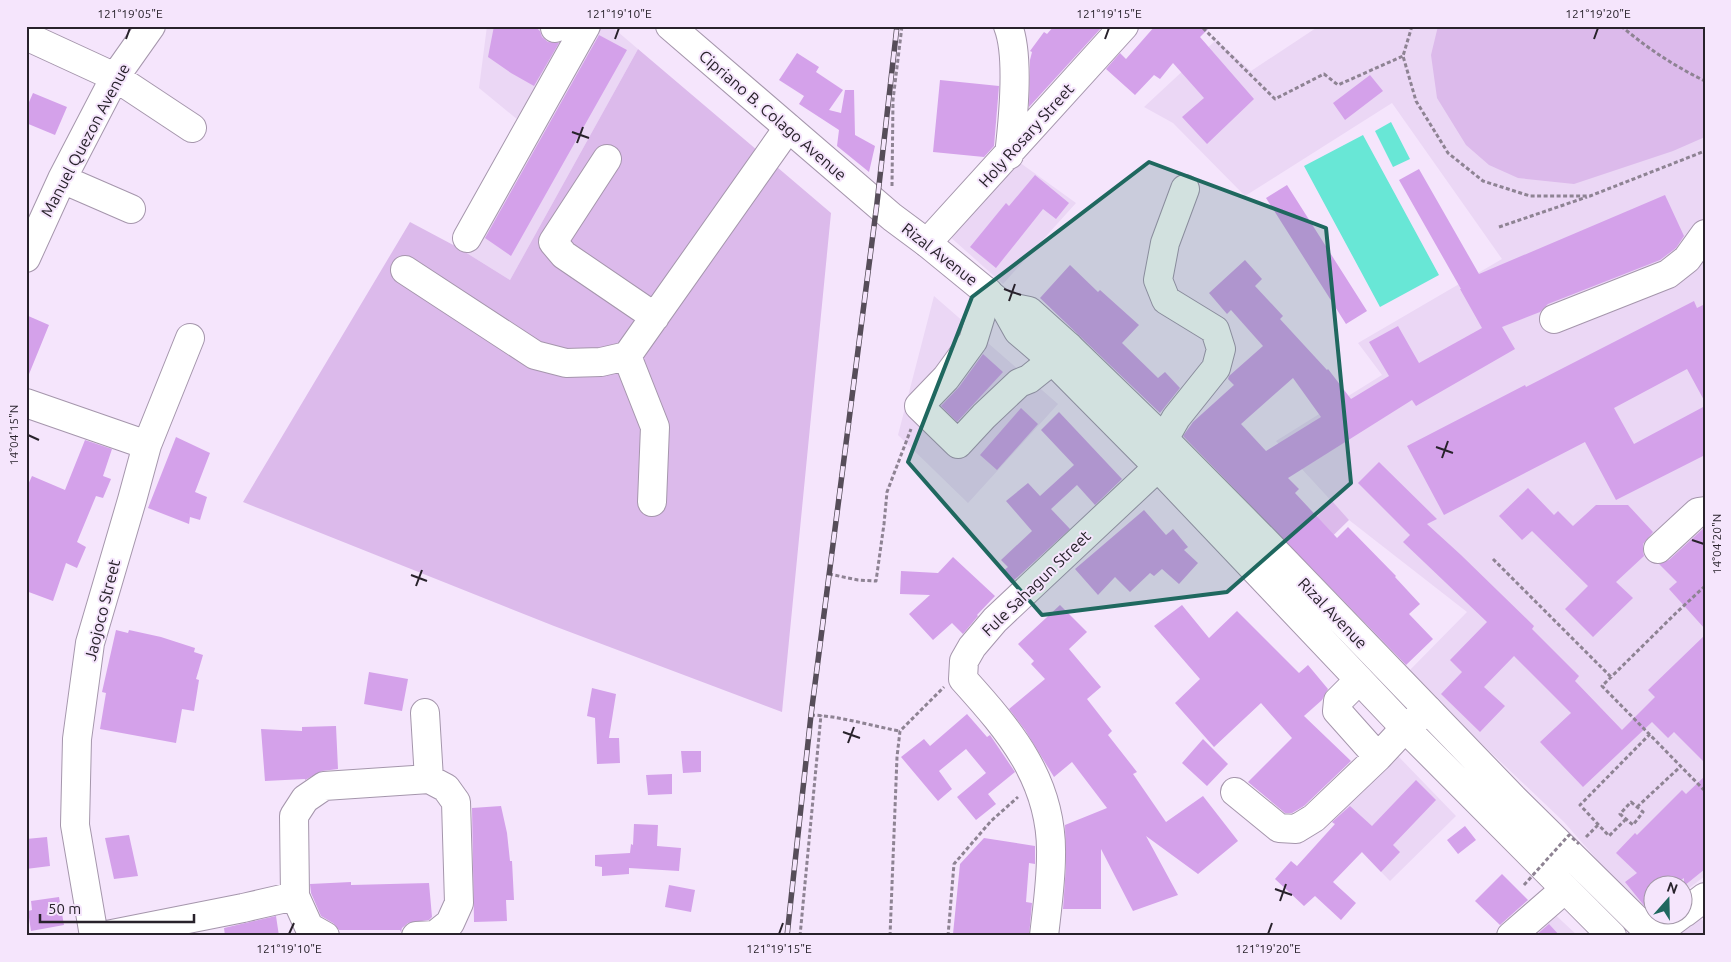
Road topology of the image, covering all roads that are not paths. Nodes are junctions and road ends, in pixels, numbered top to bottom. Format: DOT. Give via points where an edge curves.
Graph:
graph roads {
  1 [pos="151,26"];
  2 [pos="586,26"];
  3 [pos="670,26"];
  4 [pos="1008,26"];
  5 [pos="1124,26"];
  6 [pos="26,36"];
  7 [pos="115,77"];
  8 [pos="192,128"];
  9 [pos="788,128"];
  10 [pos="1008,155"];
  11 [pos="607,159"];
  12 [pos="62,179"];
  13 [pos="1185,189"];
  14 [pos="131,209"];
  15 [pos="884,210"];
  16 [pos="1705,234"];
  17 [pos="467,238"];
  18 [pos="927,243"];
  19 [pos="26,258"];
  20 [pos="405,270"];
  21 [pos="996,299"];
  22 [pos="655,317"];
  23 [pos="1554,319"];
  24 [pos="190,338"];
  25 [pos="1061,354"];
  26 [pos="628,356"];
  27 [pos="26,403"];
  28 [pos="1164,439"];
  29 [pos="147,444"];
  30 [pos="1158,467"];
  31 [pos="652,502"];
  32 [pos="1705,511"];
  33 [pos="1268,545"];
  34 [pos="1658,550"];
  35 [pos="1248,563"];
  36 [pos="1339,637"];
  37 [pos="1359,680"];
  38 [pos="1428,710"];
  39 [pos="426,713"];
  40 [pos="1405,728"];
  41 [pos="1378,757"];
  42 [pos="429,779"];
  43 [pos="1236,792"];
  44 [pos="1513,798"];
  45 [pos="1492,817"];
  46 [pos="1565,889"];
  47 [pos="295,896"];
  48 [pos="1705,897"];
  49 [pos="1694,906"];
  50 [pos="1669,924"];
  51 [pos="94,936"];
  52 [pos="102,936"];
  53 [pos="325,936"];
  54 [pos="416,936"];
  55 [pos="1044,936"];
  56 [pos="1511,936"];
  57 [pos="1612,936"];
  58 [pos="1653,936"];
  1 -- 7 [label="street, Manuel Quezon Avenue"];
  2 -- 17 [label="street"];
  3 -- 9 [label="street, Cipriano B. Colago Avenue"];
  4 -- 10 [label="street" via="1013,39 1014,73"];
  5 -- 10 [label="street, Holy Rosary Street"];
  6 -- 7 [label="street"];
  7 -- 8 [label="street"];
  7 -- 12 [label="street, Manuel Quezon Avenue"];
  9 -- 15 [label="street, Cipriano B. Colago Avenue"];
  9 -- 22 [label="street"];
  10 -- 18 [label="street, Holy Rosary Street"];
  11 -- 22 [label="street" via="553,242 564,255"];
  12 -- 14 [label="street"];
  12 -- 19 [label="street, Manuel Quezon Avenue"];
  13 -- 28 [label="street" via="1165,243 1158,280 1166,300 1215,330 1221,350 1216,368 1176,418"];
  15 -- 18 [label="street, Rizal Avenue"];
  16 -- 23 [label="street" via="1687,259 1668,274"];
  18 -- 21 [label="street, Rizal Avenue"];
  20 -- 26 [label="street" via="535,355 566,363 602,362"];
  21 -- 25 [label="street, Rizal Avenue" via="1018,331"];
  21 -- 25 [label="street" via="973,341 946,378 919,406 958,444 1019,383"];
  22 -- 26 [label="street"];
  24 -- 29 [label="street, Jaojoco Street"];
  25 -- 28 [label="street, Rizal Avenue"];
  25 -- 30 [label="street, Rizal Avenue"];
  26 -- 31 [label="street" via="656,427"];
  27 -- 29 [label="street"];
  28 -- 30 [label="street"];
  28 -- 33 [label="street, Rizal Avenue"];
  29 -- 51 [label="street, Jaojoco Street" via="90,643 77,738 75,825"];
  30 -- 35 [label="street, Rizal Avenue"];
  30 -- 55 [label="street, Fule Sahagun Street" via="995,620 964,661 963,678 1017,744 1037,781 1048,814 1052,855"];
  32 -- 34 [label="street" via="1698,512"];
  33 -- 35 [label="street"];
  33 -- 36 [label="street, Rizal Avenue"];
  35 -- 36 [label="street, Rizal Avenue"];
  36 -- 37 [label="street, Rizal Avenue"];
  36 -- 38 [label="street, Rizal Avenue"];
  37 -- 40 [label="street, Rizal Avenue"];
  37 -- 41 [label="street" via="1338,701 1337,711"];
  38 -- 40 [label="street"];
  38 -- 44 [label="street, Rizal Avenue"];
  39 -- 42 [label="street"];
  40 -- 41 [label="street"];
  40 -- 45 [label="street, Rizal Avenue"];
  41 -- 43 [label="street" via="1314,818 1296,829 1279,828"];
  42 -- 47 [label="street" via="324,786 305,799 294,816"];
  42 -- 54 [label="street" via="446,788 456,802 459,903 450,923 435,934"];
  44 -- 45 [label="street"];
  44 -- 58 [label="street, Rizal Avenue"];
  45 -- 46 [label="street, Rizal Avenue"];
  46 -- 56 [label="street"];
  46 -- 57 [label="street, Rizal Avenue"];
  47 -- 52 [label="street"];
  47 -- 53 [label="street" via="309,927"];
  48 -- 49 [label="street"];
  50 -- 58 [label="street"];
}
